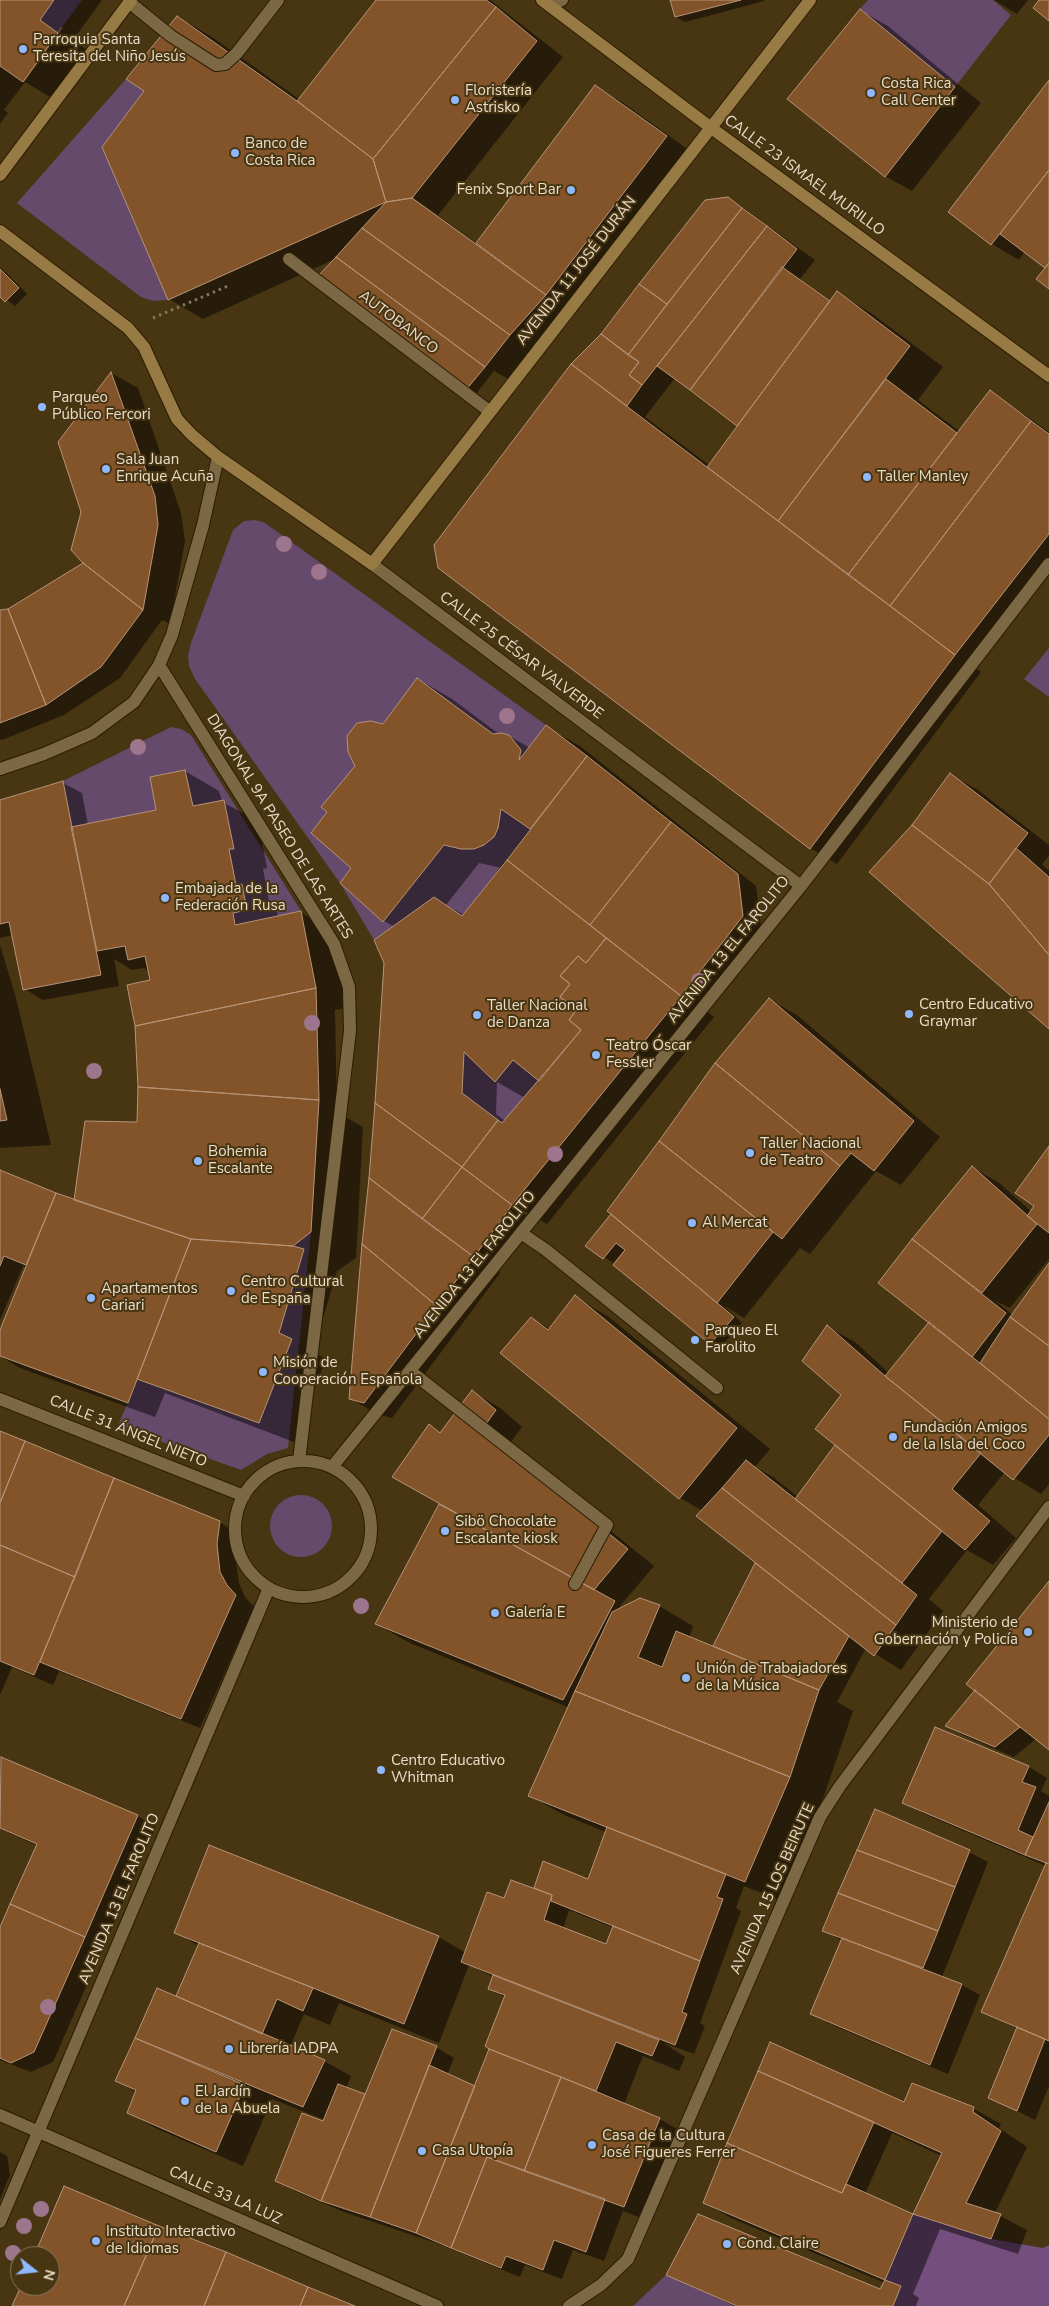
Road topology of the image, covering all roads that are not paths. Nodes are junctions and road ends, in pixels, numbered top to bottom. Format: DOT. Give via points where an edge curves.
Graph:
graph roads {
  1 [pos="278,0"];
  2 [pos="562,0"];
  3 [pos="810,0"];
  4 [pos="130,1"];
  5 [pos="546,3"];
  6 [pos="710,127"];
  7 [pos="0,175"];
  8 [pos="0,231"];
  9 [pos="288,259"];
  10 [pos="1049,376"];
  11 [pos="489,411"];
  12 [pos="218,457"];
  13 [pos="372,564"];
  14 [pos="1049,564"];
  15 [pos="159,665"];
  16 [pos="0,769"];
  17 [pos="801,886"];
  18 [pos="521,1233"];
  19 [pos="410,1371"];
  20 [pos="717,1388"];
  21 [pos="0,1400"];
  22 [pos="299,1461"];
  23 [pos="332,1467"];
  24 [pos="244,1496"];
  25 [pos="1049,1507"];
  26 [pos="575,1584"];
  27 [pos="269,1588"];
  28 [pos="0,2115"];
  29 [pos="39,2131"];
  30 [pos="0,2222"];
  31 [pos="437,2306"];
  32 [pos="570,2306"];
  1 -- 4 [label="street" via="237,53 225,64 216,65 171,36"];
  2 -- 5 [label="street"];
  3 -- 6 [label="street, AVENIDA 11 JOSÉ DURÁN"];
  4 -- 7 [label="street"];
  5 -- 6 [label="street, CALLE 23 ISMAEL MURILLO"];
  6 -- 10 [label="street, CALLE 23 ISMAEL MURILLO"];
  6 -- 11 [label="street, AVENIDA 11 JOSÉ DURÁN"];
  8 -- 12 [label="street, CALLE 25 CÉSAR VALVERDE" via="128,328 144,347 178,419"];
  9 -- 11 [label="street, AUTOBANCO"];
  11 -- 13 [label="street, AVENIDA 11 JOSÉ DURÁN"];
  12 -- 13 [label="street, CALLE 25 CÉSAR VALVERDE"];
  12 -- 15 [label="street" via="172,635"];
  13 -- 17 [label="street, CALLE 25 CÉSAR VALVERDE"];
  14 -- 17 [label="street, AVENIDA 13 EL FAROLITO"];
  15 -- 16 [label="street" via="134,702 92,733"];
  15 -- 22 [label="street, DIAGONAL 9A PASEO DE LAS ARTES" via="334,944 349,987 350,1032"];
  17 -- 18 [label="street, AVENIDA 13 EL FAROLITO"];
  18 -- 19 [label="street, AVENIDA 13 EL FAROLITO"];
  18 -- 20 [label="street"];
  19 -- 23 [label="street, AVENIDA 13 EL FAROLITO"];
  19 -- 26 [label="street" via="607,1525"];
  21 -- 24 [label="street, CALLE 31 ÁNGEL NIETO"];
  22 -- 23 [label="street"];
  22 -- 24 [label="street" via="267,1471"];
  23 -- 27 [label="street" via="348,1477 368,1507 370,1543 363,1561 339,1587 322,1594 286,1595"];
  24 -- 27 [label="street" via="236,1516 241,1558 253,1575"];
  25 -- 32 [label="street, AVENIDA 15 LOS BEIRUTE" via="820,1817 628,2259 601,2285"];
  27 -- 29 [label="street, AVENIDA 13 EL FAROLITO"];
  28 -- 29 [label="street, CALLE 33 LA LUZ"];
  29 -- 30 [label="street, AVENIDA 13 EL FAROLITO"];
  29 -- 31 [label="street, CALLE 33 LA LUZ"];
}
